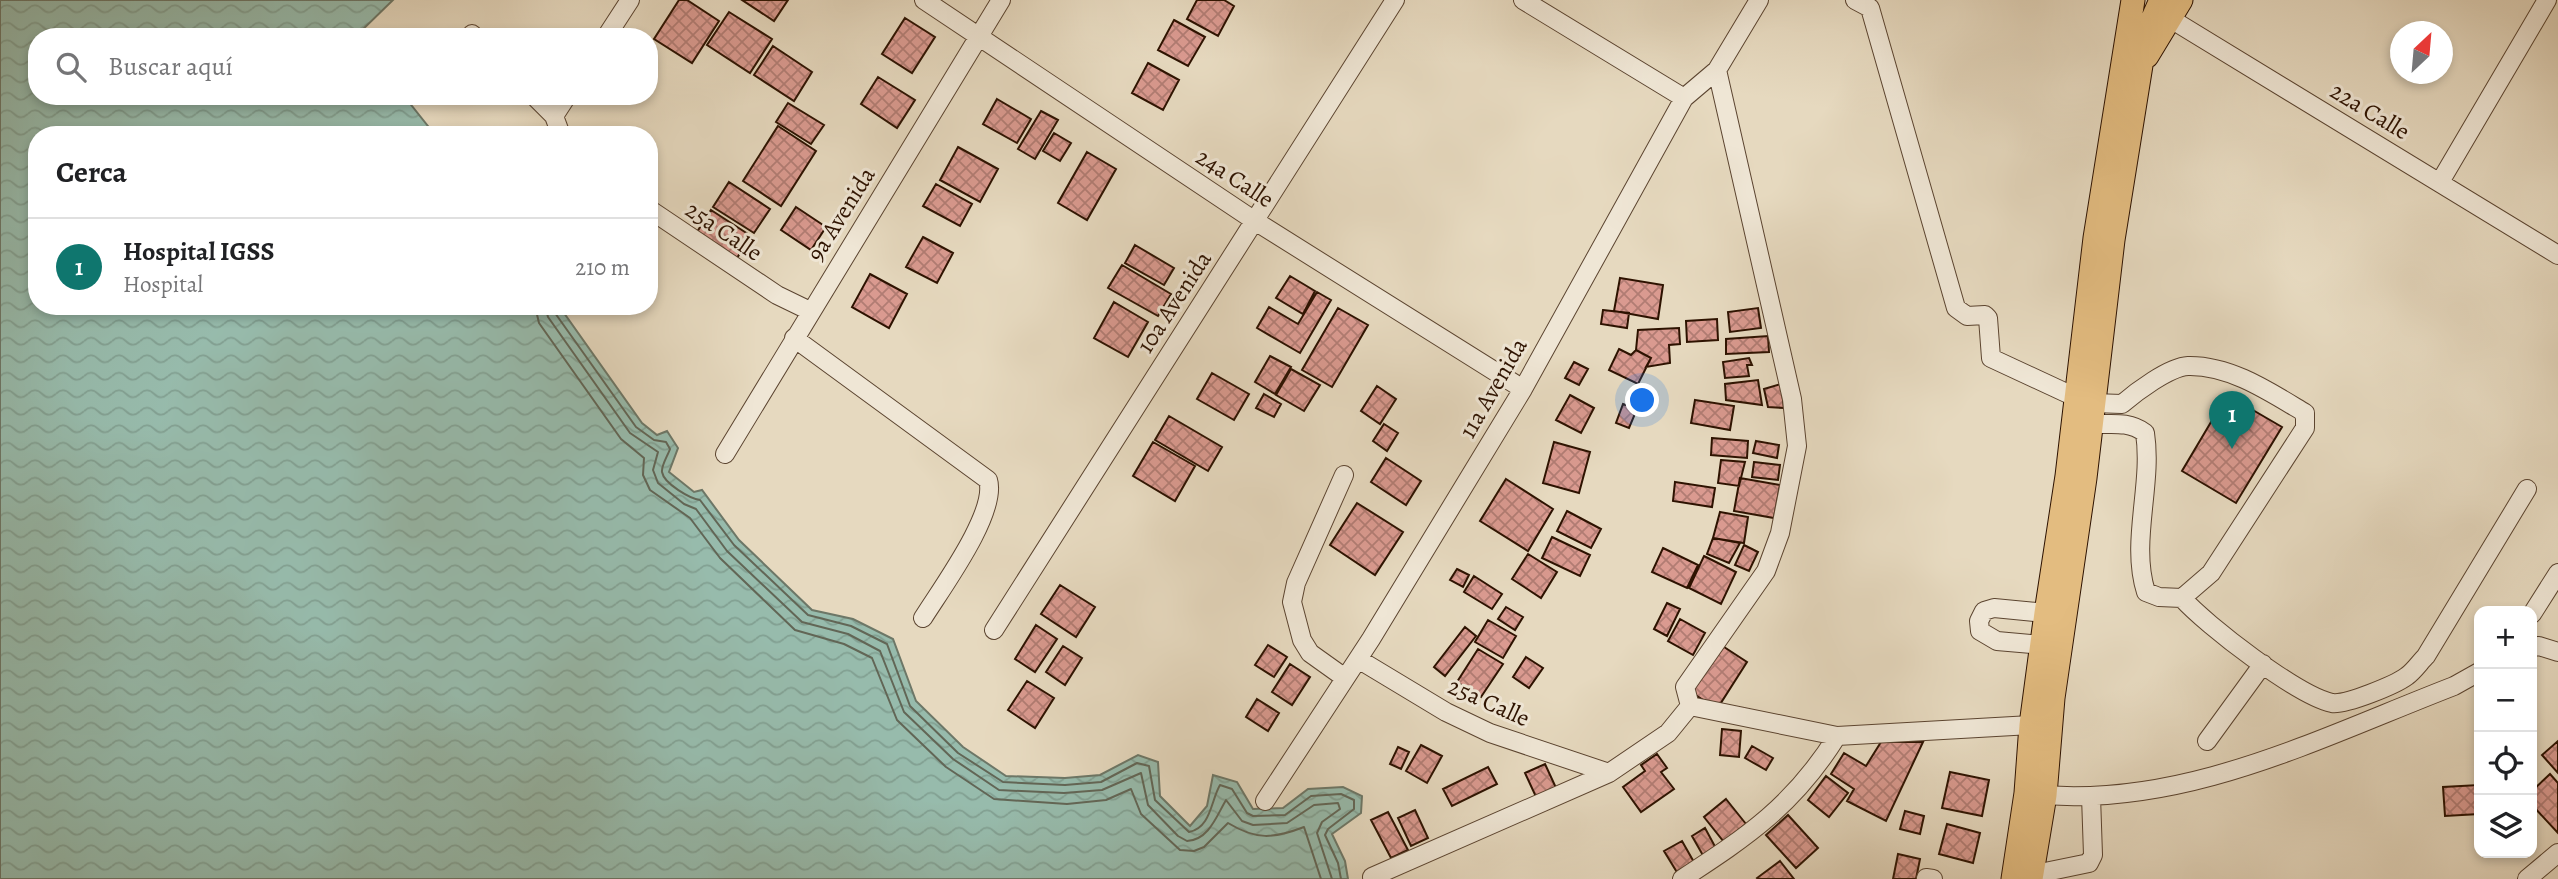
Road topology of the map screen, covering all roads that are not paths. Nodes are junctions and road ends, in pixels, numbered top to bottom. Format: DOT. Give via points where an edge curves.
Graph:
graph roads {
  1 [pos="629,0"];
  2 [pos="924,0"];
  3 [pos="1001,0"];
  4 [pos="1395,0"];
  5 [pos="1523,0"];
  6 [pos="1759,0"];
  7 [pos="1855,0"];
  8 [pos="2133,0"];
  9 [pos="2546,0"];
  10 [pos="2167,7"];
  11 [pos="612,28"];
  12 [pos="978,37"];
  13 [pos="2134,60"];
  14 [pos="1717,70"];
  15 [pos="1684,98"];
  16 [pos="543,105"];
  17 [pos="561,105"];
  18 [pos="554,116"];
  19 [pos="558,126"];
  20 [pos="2440,182"];
  21 [pos="658,215"];
  22 [pos="1255,221"];
  23 [pos="2558,255"];
  24 [pos="810,311"];
  25 [pos="794,338"];
  26 [pos="1523,389"];
  27 [pos="2084,412"];
  28 [pos="725,454"];
  29 [pos="1344,475"];
  30 [pos="2527,489"];
  31 [pos="2558,573"];
  32 [pos="2182,598"];
  33 [pos="2537,606"];
  34 [pos="2046,613"];
  35 [pos="923,618"];
  36 [pos="994,630"];
  37 [pos="2043,645"];
  38 [pos="2537,647"];
  39 [pos="2558,652"];
  40 [pos="1358,659"];
  41 [pos="2263,664"];
  42 [pos="2474,675"];
  43 [pos="1345,678"];
  44 [pos="1690,706"];
  45 [pos="2031,725"];
  46 [pos="1837,736"];
  47 [pos="2207,741"];
  48 [pos="1609,773"];
  49 [pos="2035,794"];
  50 [pos="2091,796"];
  51 [pos="1265,801"];
  52 [pos="2558,853"];
  53 [pos="2022,876"];
  54 [pos="1372,877"];
  55 [pos="1682,879"];
  56 [pos="2527,879"];
  1 -- 11 [label="street"];
  2 -- 12 [label="street, 24a Calle"];
  3 -- 12 [label="street, 9a Avenida"];
  4 -- 22 [label="street, 10a Avenida"];
  5 -- 15 [label="street"];
  6 -- 14 [label="street, 11a Avenida"];
  7 -- 27 [label="street" via="1870,8 1956,308 1967,316 1988,318 1991,358"];
  8 -- 13 [label="main road"];
  9 -- 20 [label="street"];
  10 -- 13 [label="main road"];
  10 -- 20 [label="street, 22a Calle"];
  12 -- 22 [label="street, 24a Calle"];
  12 -- 24 [label="street, 9a Avenida"];
  13 -- 27 [label="main road" via="2095,238"];
  14 -- 15 [label="street, 11a Avenida"];
  14 -- 44 [label="street" via="1792,399 1797,446 1780,533 1766,571 1685,687"];
  15 -- 26 [label="street, 11a Avenida"];
  16 -- 18 [label="street"];
  17 -- 18 [label="street"];
  18 -- 19 [label="street"];
  20 -- 23 [label="street, 22a Calle"];
  21 -- 24 [label="street, 25a Calle" via="777,295"];
  22 -- 26 [label="street, 24a Calle"];
  22 -- 36 [label="street, 10a Avenida"];
  24 -- 25 [label="street, 9a Avenida"];
  25 -- 28 [label="street, 9a Avenida"];
  25 -- 35 [label="street" via="988,480 991,489 985,514"];
  26 -- 40 [label="street, 11a Avenida"];
  27 -- 32 [label="street" via="2136,426 2145,433 2149,458 2140,572 2146,592"];
  27 -- 32 [label="street" via="2122,404 2143,386 2186,366 2233,374 2305,412 2305,428 2211,573"];
  27 -- 34 [label="main road"];
  27 -- 49 [label="main road" via="2053,698"];
  29 -- 43 [label="street" via="1292,602 1310,653"];
  30 -- 41 [label="street" via="2426,656 2408,676 2349,701 2330,702"];
  31 -- 33 [label="street"];
  32 -- 41 [label="street" via="2200,619"];
  34 -- 37 [label="main road"];
  34 -- 37 [label="street" via="1994,608 1984,611 1979,621 1980,631 1997,641"];
  37 -- 45 [label="main road"];
  38 -- 39 [label="street"];
  40 -- 43 [label="street, 11a Avenida"];
  40 -- 48 [label="street, 25a Calle" via="1490,733"];
  41 -- 47 [label="street"];
  42 -- 50 [label="street" via="2222,775 2177,786"];
  43 -- 51 [label="street, 11a Avenida"];
  44 -- 46 [label="street"];
  44 -- 48 [label="street" via="1668,733"];
  45 -- 46 [label="street"];
  45 -- 49 [label="main road"];
  46 -- 55 [label="street" via="1791,799 1744,839"];
  48 -- 54 [label="street"];
  49 -- 50 [label="street"];
  49 -- 53 [label="main road"];
  50 -- 53 [label="street" via="2093,855 2089,863"];
  52 -- 56 [label="street"];
}
